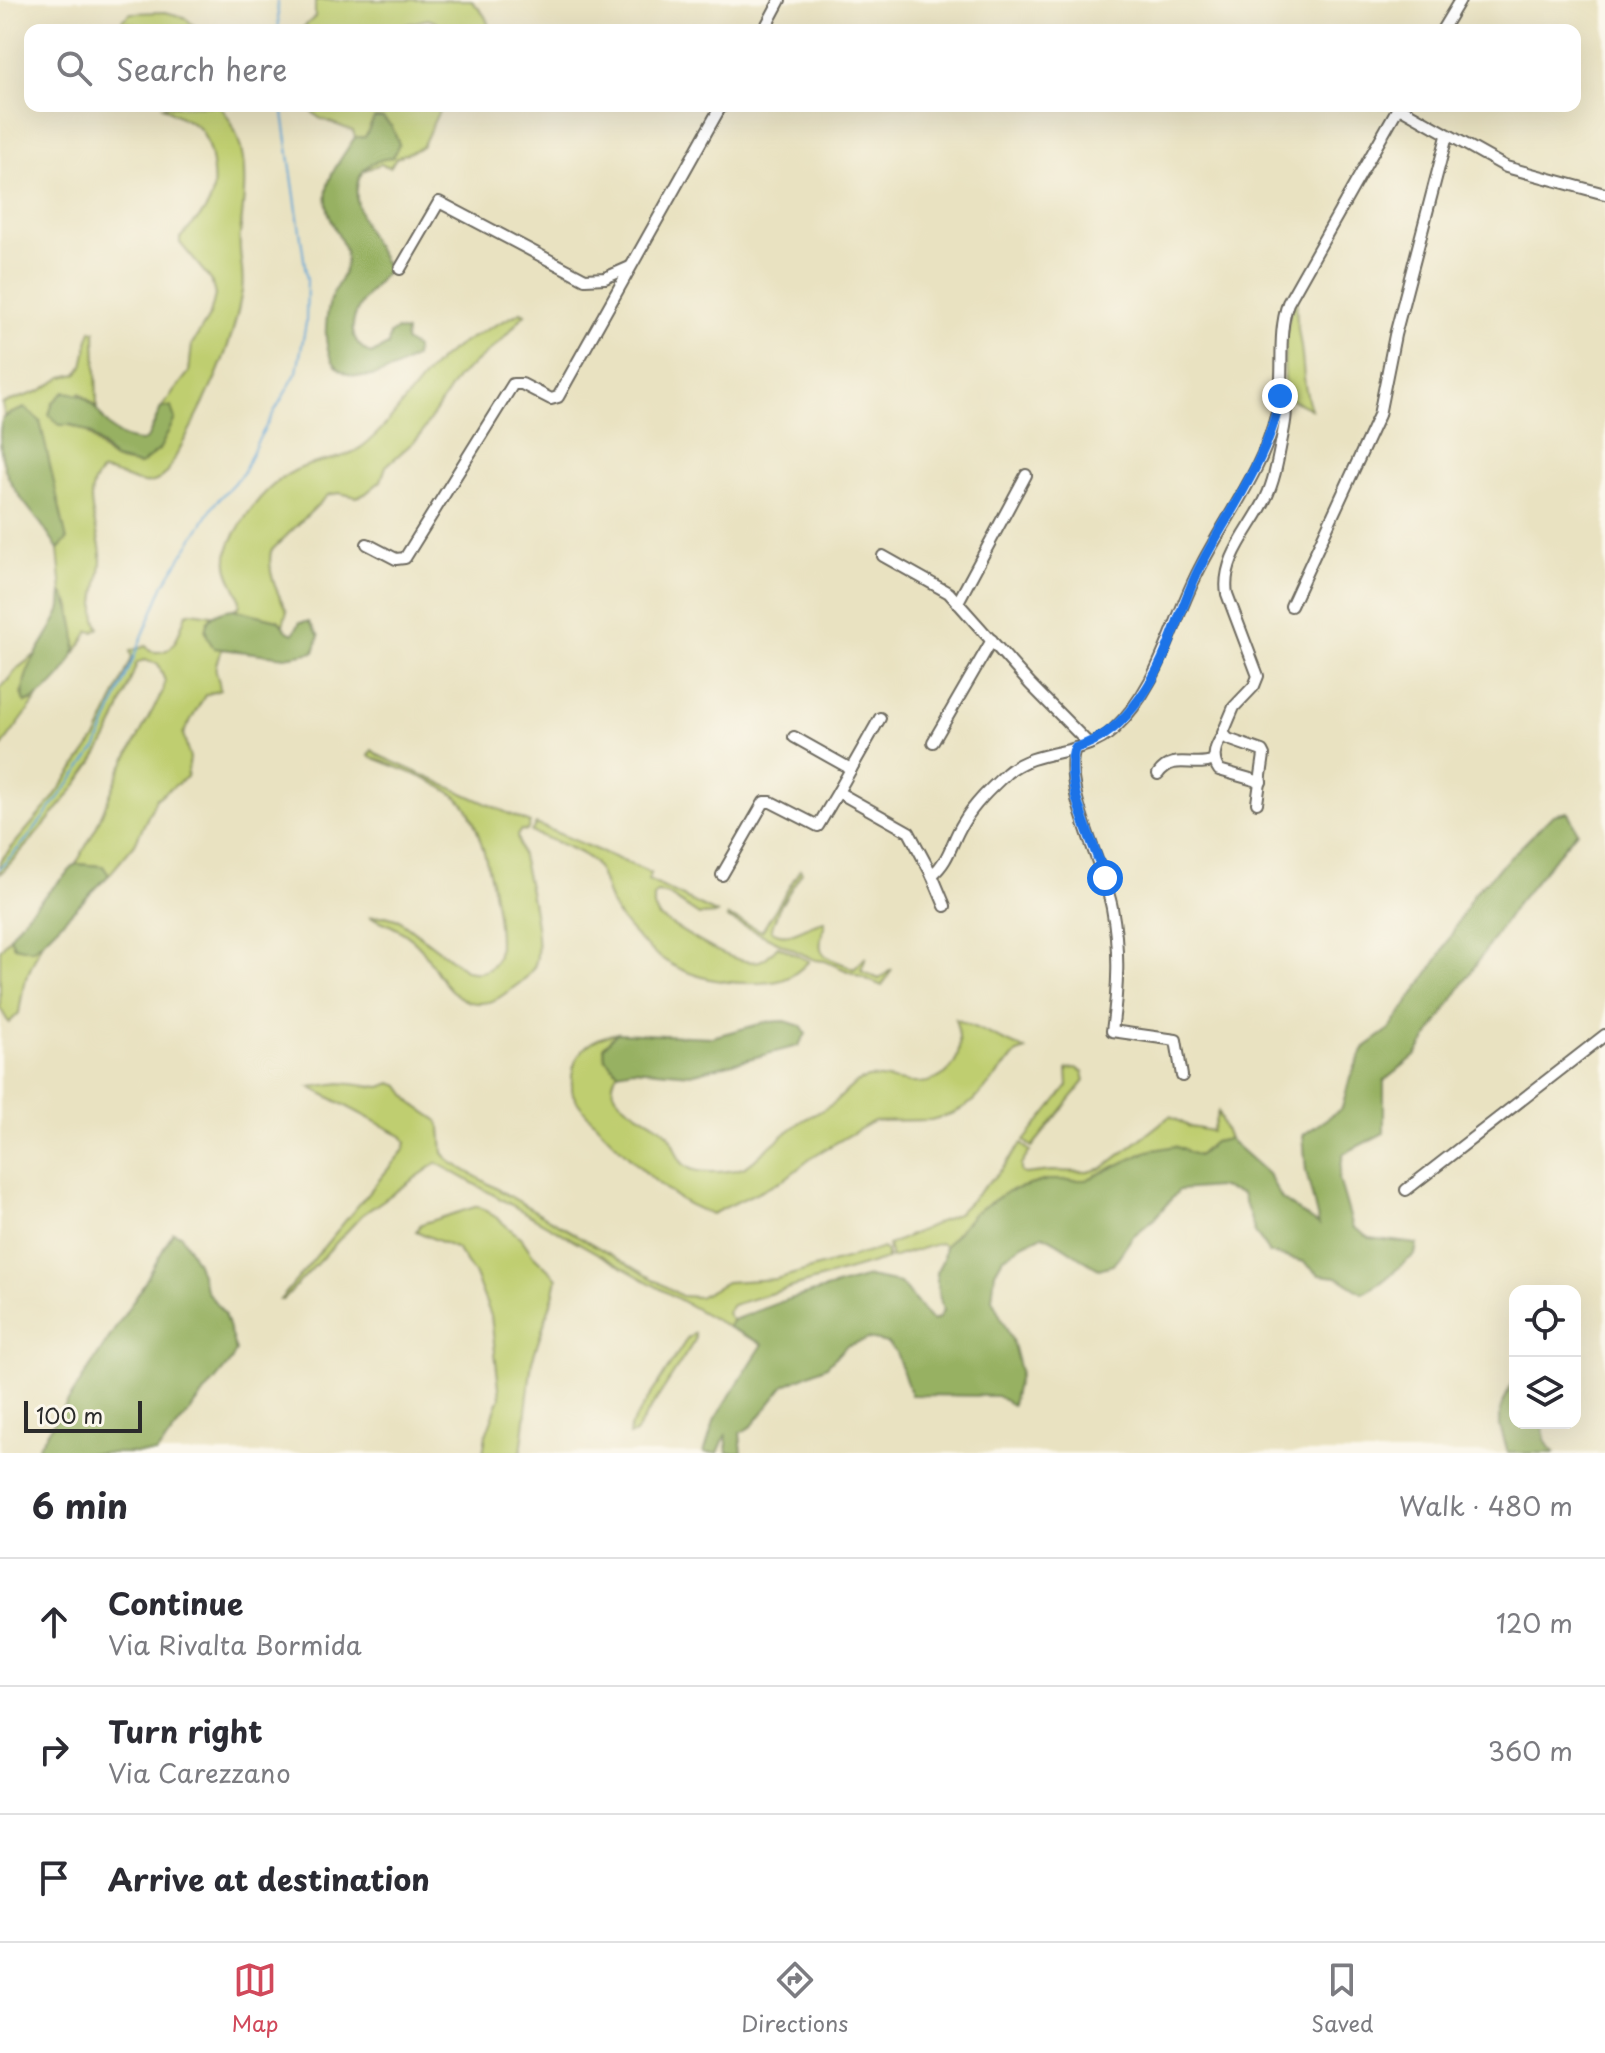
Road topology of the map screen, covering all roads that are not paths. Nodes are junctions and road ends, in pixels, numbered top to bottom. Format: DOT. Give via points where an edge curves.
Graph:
graph roads {
  1 [pos="780,0"];
  2 [pos="1460,0"];
  3 [pos="767,24"];
  4 [pos="1446,24"];
  5 [pos="718,112"];
  6 [pos="1396,112"];
  7 [pos="1409,112"];
  8 [pos="1447,136"];
  9 [pos="1605,194"];
  10 [pos="631,266"];
  11 [pos="400,269"];
  12 [pos="1281,390"];
  13 [pos="1026,475"];
  14 [pos="367,544"];
  15 [pos="883,556"];
  16 [pos="958,602"];
  17 [pos="1291,606"];
  18 [pos="992,640"];
  19 [pos="880,718"];
  20 [pos="1224,735"];
  21 [pos="794,737"];
  22 [pos="933,742"];
  23 [pos="1089,744"];
  24 [pos="1075,748"];
  25 [pos="1214,760"];
  26 [pos="851,769"];
  27 [pos="1158,774"];
  28 [pos="1261,782"];
  29 [pos="838,792"];
  30 [pos="1257,803"];
  31 [pos="722,875"];
  32 [pos="932,875"];
  33 [pos="945,906"];
  34 [pos="1605,1035"];
  35 [pos="1182,1076"];
  36 [pos="1406,1190"];
  1 -- 3 [label="street"];
  2 -- 4 [label="street"];
  5 -- 10 [label="street"];
  6 -- 12 [label="street" via="1288,303"];
  7 -- 8 [label="street"];
  8 -- 9 [label="street" via="1512,170"];
  8 -- 17 [label="street" via="1379,415"];
  10 -- 11 [label="street" via="605,278 585,279 439,202"];
  10 -- 14 [label="street" via="557,398 513,384 405,558 396,559"];
  12 -- 20 [label="street" via="1286,415 1272,481 1226,580 1257,679 1234,707"];
  12 -- 23 [label="street" via="1259,463 1202,563 1151,682 1114,729"];
  13 -- 16 [label="street"];
  15 -- 16 [label="street" via="939,585"];
  16 -- 18 [label="street"];
  18 -- 22 [label="street"];
  18 -- 23 [label="street"];
  19 -- 26 [label="street"];
  20 -- 25 [label="street"];
  20 -- 28 [label="street" via="1262,751"];
  21 -- 26 [label="street"];
  23 -- 24 [label="street"];
  24 -- 32 [label="street" via="1028,761 1006,774 964,820 946,861"];
  24 -- 35 [label="street" via="1071,765 1076,792 1114,923 1118,990 1112,1031 1176,1040"];
  25 -- 27 [label="street" via="1176,760"];
  25 -- 28 [label="street" via="1219,770"];
  26 -- 29 [label="street"];
  28 -- 30 [label="street"];
  29 -- 31 [label="street" via="818,826 764,802"];
  29 -- 32 [label="street" via="908,831"];
  32 -- 33 [label="street"];
  34 -- 36 [label="street"];
}
